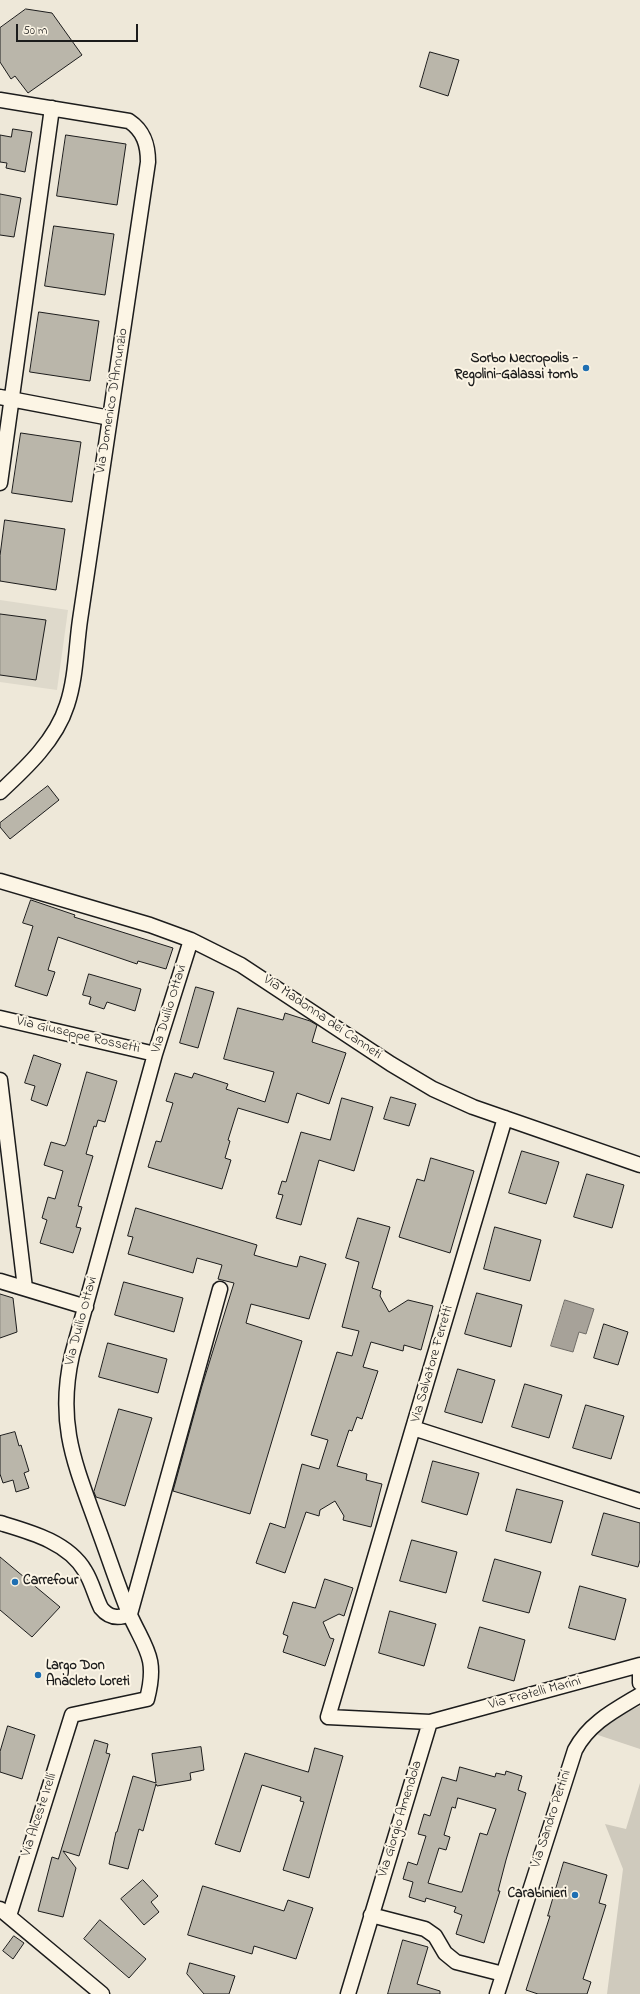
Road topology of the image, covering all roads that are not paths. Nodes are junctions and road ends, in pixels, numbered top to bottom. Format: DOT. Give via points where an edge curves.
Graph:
graph roads {
  1 [pos="0,100"];
  2 [pos="52,108"];
  3 [pos="6,398"];
  4 [pos="110,418"];
  5 [pos="0,483"];
  6 [pos="0,792"];
  7 [pos="0,881"];
  8 [pos="191,940"];
  9 [pos="0,1018"];
  10 [pos="155,1054"];
  11 [pos="0,1080"];
  12 [pos="505,1118"];
  13 [pos="640,1166"];
  14 [pos="0,1281"];
  15 [pos="25,1288"];
  16 [pos="220,1288"];
  17 [pos="86,1307"];
  18 [pos="413,1428"];
  19 [pos="640,1501"];
  20 [pos="0,1523"];
  21 [pos="130,1614"];
  22 [pos="640,1667"];
  23 [pos="640,1683"];
  24 [pos="640,1695"];
  25 [pos="72,1715"];
  26 [pos="430,1722"];
  27 [pos="4,1912"];
  28 [pos="371,1915"];
  29 [pos="503,1974"];
  30 [pos="102,1994"];
  31 [pos="348,1994"];
  32 [pos="497,1994"];
  1 -- 2 [label="street, Via Domenico D'Annunzio"];
  2 -- 3 [label="street"];
  2 -- 4 [label="street, Via Domenico D'Annunzio" via="129,121 142,133 147,150 147,170"];
  3 -- 4 [label="street"];
  3 -- 5 [label="street"];
  4 -- 6 [label="street, Via Domenico D'Annunzio" via="68,705 50,739"];
  7 -- 8 [label="street, Via Madonna dei Canneti" via="150,925"];
  8 -- 10 [label="street, Via Duilio Ottavi"];
  8 -- 12 [label="street, Via Madonna dei Canneti" via="231,959 421,1082 459,1101"];
  9 -- 10 [label="street, Via Giuseppe Rossetti"];
  10 -- 17 [label="street, Via Duilio Ottavi"];
  11 -- 15 [label="street"];
  12 -- 13 [label="street, Via Madonna dei Canneti"];
  12 -- 18 [label="street, Via Salvatore Ferretti"];
  14 -- 15 [label="street"];
  15 -- 17 [label="street"];
  16 -- 21 [label="street"];
  17 -- 21 [label="street, Via Duilio Ottavi" via="72,1355 67,1384 66,1421 69,1443"];
  18 -- 19 [label="street, Via Salvatore Ferretti"];
  18 -- 26 [label="street, Via Fratelli Marini" via="328,1716"];
  20 -- 21 [label="street" via="37,1536 63,1549 85,1570 104,1612 114,1617"];
  21 -- 25 [label="street, Via Duilio Ottavi" via="151,1661 152,1680 147,1699"];
  22 -- 23 [label="street"];
  22 -- 26 [label="street, Via Fratelli Marini"];
  24 -- 29 [label="street, Via Sandro Pertini" via="594,1724 575,1750"];
  25 -- 27 [label="street, Via Alceste Irelli"];
  26 -- 28 [label="street, Via Giorgio Amendola"];
  27 -- 30 [label="street"];
  28 -- 29 [label="street" via="425,1929 435,1936 445,1953 456,1962"];
  28 -- 31 [label="street, Via Giorgio Amendola"];
  29 -- 32 [label="street, Via Sandro Pertini"];
}
